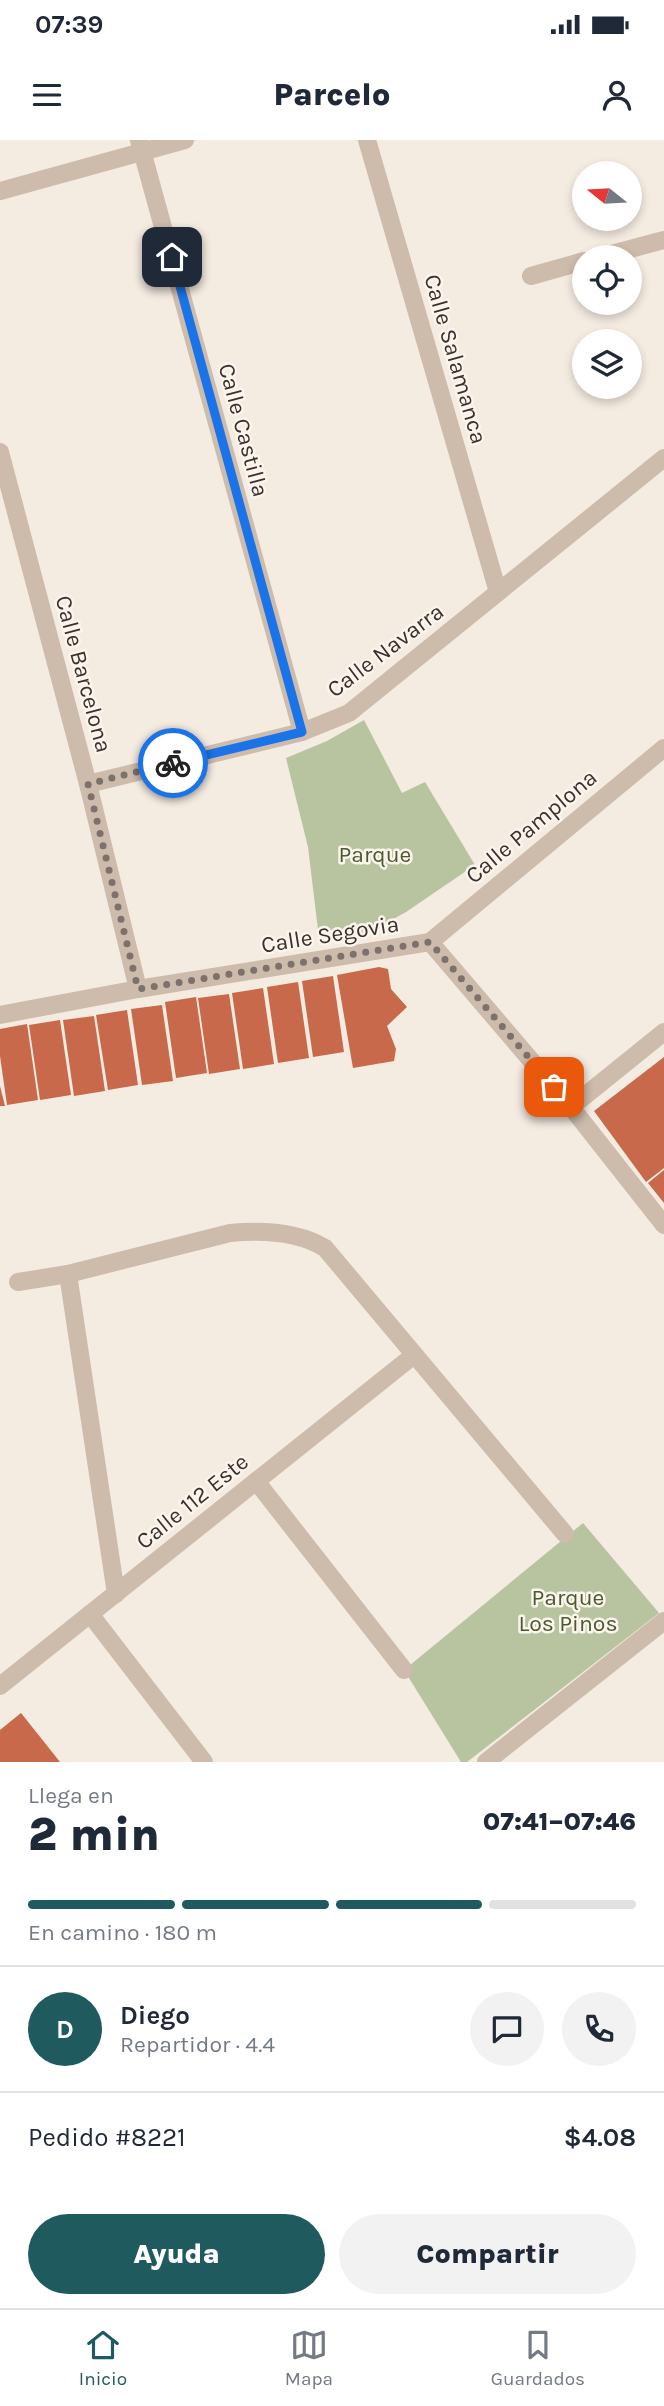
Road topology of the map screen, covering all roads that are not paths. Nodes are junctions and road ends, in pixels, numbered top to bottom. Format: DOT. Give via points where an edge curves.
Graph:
graph roads {
  1 [pos="184,140"];
  2 [pos="367,140"];
  3 [pos="141,146"];
  4 [pos="0,191"];
  5 [pos="664,240"];
  6 [pos="642,246"];
  7 [pos="572,264"];
  8 [pos="531,276"];
  9 [pos="0,453"];
  10 [pos="664,458"];
  11 [pos="498,592"];
  12 [pos="302,732"];
  13 [pos="664,748"];
  14 [pos="88,784"];
  15 [pos="430,942"];
  16 [pos="138,989"];
  17 [pos="0,1015"];
  18 [pos="664,1032"];
  19 [pos="571,1107"];
  20 [pos="664,1225"];
  21 [pos="68,1274"];
  22 [pos="18,1282"];
  23 [pos="414,1355"];
  24 [pos="257,1481"];
  25 [pos="565,1534"];
  26 [pos="116,1594"];
  27 [pos="90,1614"];
  28 [pos="664,1621"];
  29 [pos="404,1670"];
  30 [pos="0,1686"];
  31 [pos="507,1756"];
  32 [pos="204,1762"];
  33 [pos="486,1762"];
  1 -- 3 [label="street"];
  2 -- 11 [label="street, Calle Salamanca"];
  3 -- 4 [label="street"];
  3 -- 12 [label="street, Calle Castilla"];
  5 -- 6 [label="street"];
  7 -- 8 [label="street"];
  9 -- 14 [label="street, Calle Barcelona"];
  10 -- 11 [label="street, Calle Navarra"];
  11 -- 12 [label="street, Calle Navarra" via="360,705"];
  12 -- 14 [label="street, Calle Navarra"];
  13 -- 15 [label="street, Calle Pamplona"];
  14 -- 16 [label="street, Calle Barcelona"];
  15 -- 16 [label="street, Calle Segovia"];
  15 -- 19 [label="street, Calle Segovia"];
  16 -- 17 [label="street, Calle Segovia"];
  18 -- 19 [label="street"];
  19 -- 20 [label="street, Calle Segovia"];
  21 -- 22 [label="street"];
  21 -- 23 [label="street" via="230,1233 305,1238 325,1248"];
  21 -- 26 [label="street"];
  23 -- 24 [label="street, Calle 112 Este"];
  23 -- 25 [label="street"];
  24 -- 26 [label="street, Calle 112 Este"];
  24 -- 29 [label="street"];
  26 -- 27 [label="street, Calle 112 Este"];
  27 -- 30 [label="street, Calle 112 Este"];
  27 -- 32 [label="street"];
  28 -- 31 [label="street"];
  31 -- 33 [label="street"];
}
